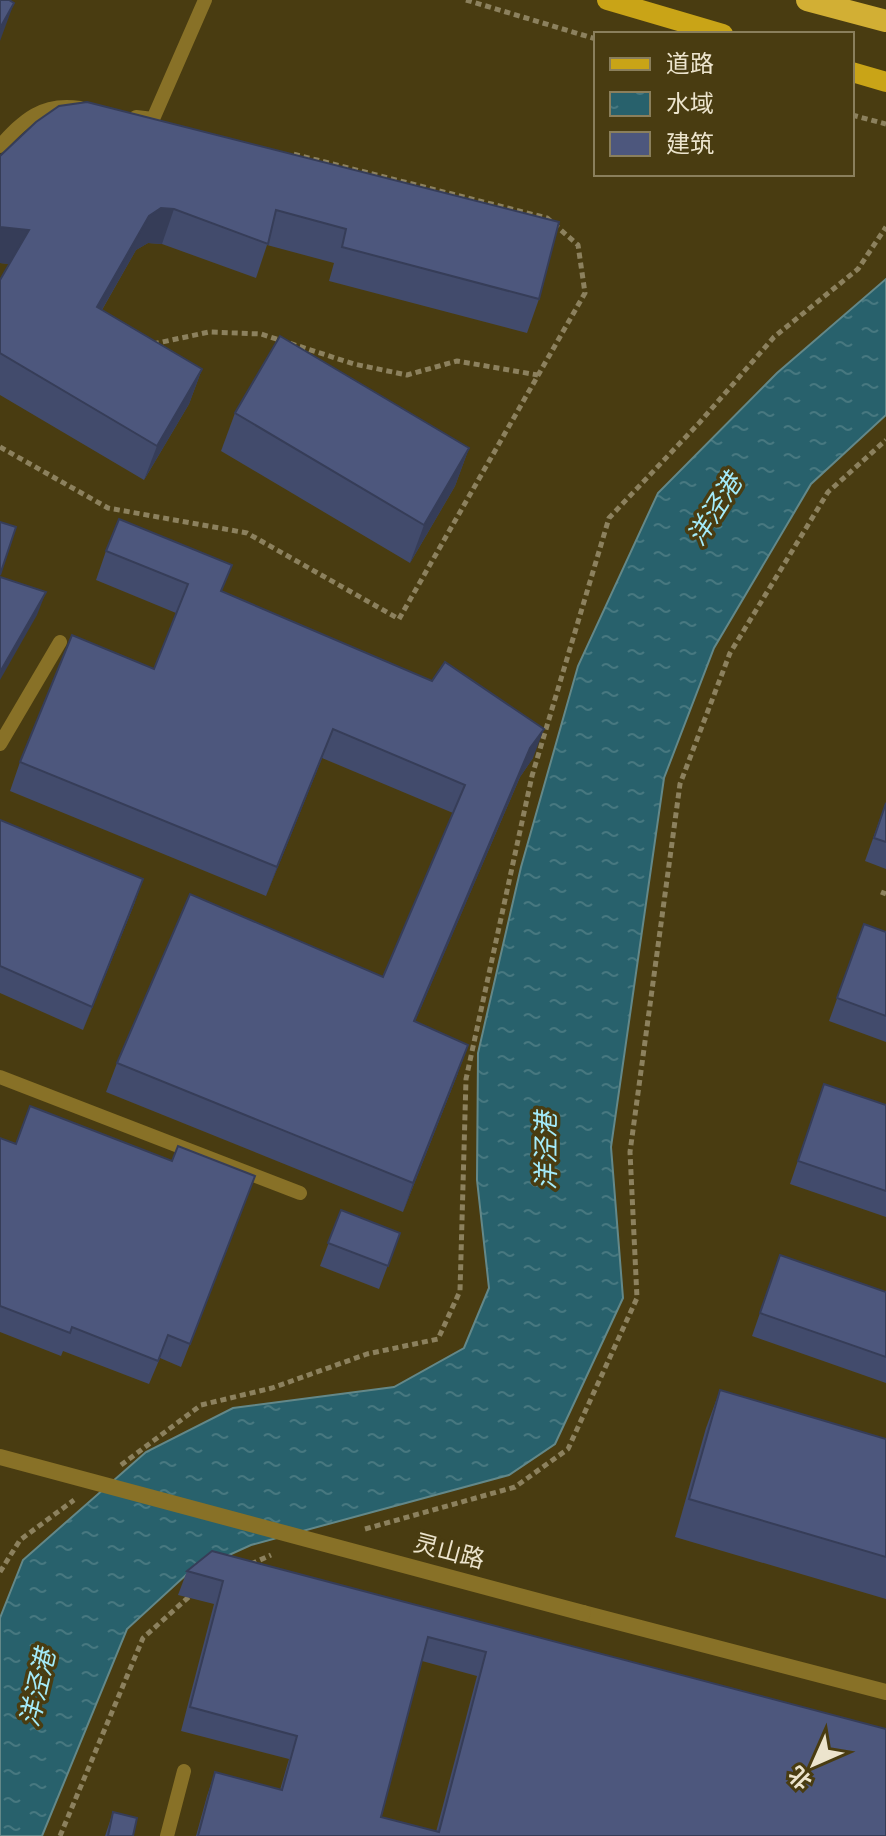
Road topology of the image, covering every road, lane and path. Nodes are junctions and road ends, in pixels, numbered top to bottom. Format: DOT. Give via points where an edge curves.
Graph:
graph roads {
  1 [pos="205,0"];
  2 [pos="466,0"];
  3 [pos="607,0"];
  4 [pos="807,0"];
  5 [pos="886,21"];
  6 [pos="716,32"];
  7 [pos="594,38"];
  8 [pos="94,110"];
  9 [pos="124,115"];
  10 [pos="855,116"];
  11 [pos="886,124"];
  12 [pos="0,146"];
  13 [pos="290,153"];
  14 [pos="886,227"];
  15 [pos="146,343"];
  16 [pos="538,375"];
  17 [pos="886,440"];
  18 [pos="0,447"];
  19 [pos="60,642"];
  20 [pos="0,744"];
  21 [pos="0,1077"];
  22 [pos="300,1193"];
  23 [pos="0,1457"];
  24 [pos="117,1468"];
  25 [pos="81,1495"];
  26 [pos="353,1532"];
  27 [pos="279,1553"];
  28 [pos="239,1570"];
  29 [pos="0,1572"];
  30 [pos="200,1589"];
  31 [pos="886,1692"];
  32 [pos="184,1771"];
  33 [pos="60,1836"];
  34 [pos="167,1836"];
  1 -- 9 [label="lane" via="153,119"];
  2 -- 7 [label="path"];
  3 -- 6 [label="main road"];
  4 -- 5 [label="highway"];
  8 -- 12 [label="lane" via="44,108 26,118"];
  10 -- 11 [label="path"];
  13 -- 16 [label="path" via="547,218 578,245 585,293"];
  14 -- 24 [label="path" via="858,269 774,337 609,518 532,776 466,1079 460,1291 438,1339 367,1354 272,1388 201,1405"];
  15 -- 16 [label="path" via="209,332 261,334 407,375 457,361"];
  16 -- 18 [label="path" via="399,619 247,533 108,508"];
  17 -- 26 [label="path" via="828,492 730,653 680,784 630,1152 637,1298 568,1449 515,1487"];
  19 -- 20 [label="lane"];
  21 -- 22 [label="lane"];
  23 -- 31 [label="street, 灵山路, bridge"];
  25 -- 29 [label="path" via="20,1540"];
  27 -- 28 [label="path"];
  30 -- 33 [label="path" via="143,1638"];
  32 -- 34 [label="lane"];
}
